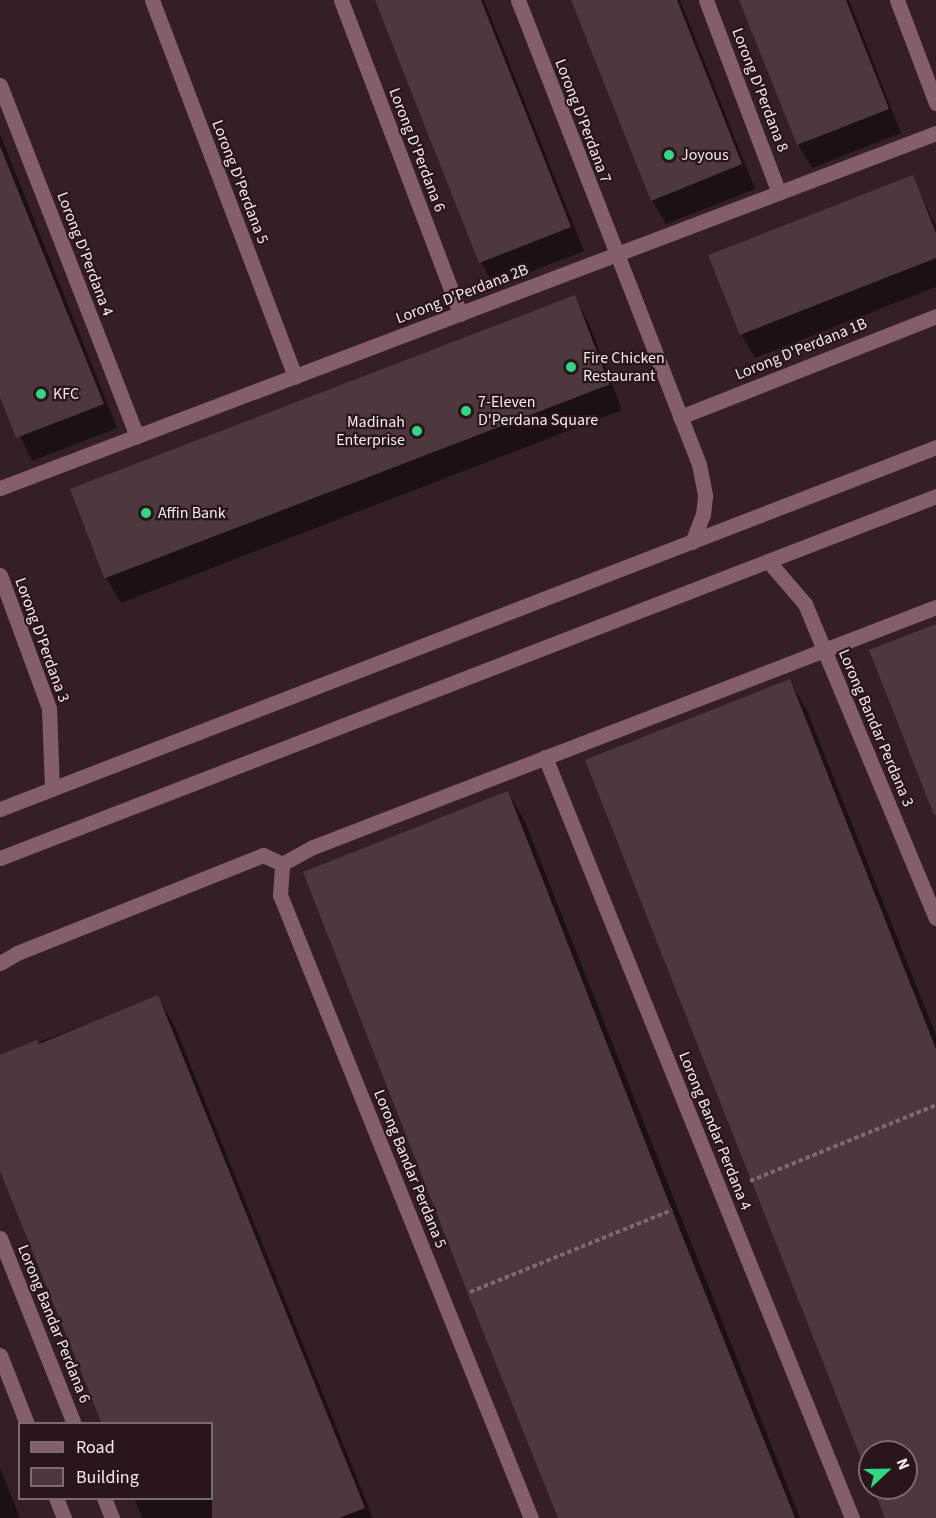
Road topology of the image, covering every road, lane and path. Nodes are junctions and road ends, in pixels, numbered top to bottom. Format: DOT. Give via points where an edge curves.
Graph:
graph roads {
  1 [pos="152,0"];
  2 [pos="341,0"];
  3 [pos="518,0"];
  4 [pos="706,0"];
  5 [pos="897,0"];
  6 [pos="0,85"];
  7 [pos="936,103"];
  8 [pos="936,133"];
  9 [pos="779,193"];
  10 [pos="615,255"];
  11 [pos="460,314"];
  12 [pos="936,316"];
  13 [pos="295,377"];
  14 [pos="680,417"];
  15 [pos="137,436"];
  16 [pos="936,447"];
  17 [pos="0,488"];
  18 [pos="936,496"];
  19 [pos="692,542"];
  20 [pos="768,561"];
  21 [pos="0,575"];
  22 [pos="936,607"];
  23 [pos="825,650"];
  24 [pos="545,757"];
  25 [pos="52,789"];
  26 [pos="0,809"];
  27 [pos="0,858"];
  28 [pos="282,864"];
  29 [pos="936,918"];
  30 [pos="0,963"];
  31 [pos="936,1106"];
  32 [pos="750,1181"];
  33 [pos="672,1210"];
  34 [pos="0,1238"];
  35 [pos="467,1293"];
  36 [pos="0,1355"];
  37 [pos="26,1422"];
  38 [pos="73,1422"];
  39 [pos="57,1500"];
  40 [pos="105,1500"];
  41 [pos="64,1518"];
  42 [pos="112,1518"];
  43 [pos="531,1518"];
  44 [pos="852,1518"];
  1 -- 13 [label="street, Lorong D'Perdana 5"];
  2 -- 11 [label="street, Lorong D'Perdana 6"];
  3 -- 10 [label="street, Lorong D'Perdana 7"];
  4 -- 9 [label="street, Lorong D'Perdana 8"];
  5 -- 7 [label="street"];
  6 -- 15 [label="street, Lorong D'Perdana 4"];
  8 -- 9 [label="street, Lorong D'Perdana 2B"];
  9 -- 10 [label="street, Lorong D'Perdana 2B"];
  10 -- 11 [label="street, Lorong D'Perdana 2B"];
  10 -- 14 [label="street, Lorong D'Perdana 7"];
  11 -- 13 [label="street, Lorong D'Perdana 2B"];
  12 -- 14 [label="street, Lorong D'Perdana 1B"];
  13 -- 15 [label="street, Lorong D'Perdana 2B"];
  14 -- 19 [label="street, Lorong D'Perdana 7" via="699,464 705,496"];
  15 -- 17 [label="street, Lorong D'Perdana 2B"];
  16 -- 19 [label="street"];
  18 -- 20 [label="street"];
  19 -- 25 [label="street"];
  20 -- 23 [label="street, Lorong Bandar Perdana 3" via="805,604"];
  20 -- 27 [label="street"];
  21 -- 25 [label="street, Lorong D'Perdana 3" via="49,708"];
  22 -- 23 [label="street"];
  23 -- 24 [label="street"];
  23 -- 29 [label="street, Lorong Bandar Perdana 3"];
  24 -- 28 [label="street" via="313,847"];
  24 -- 44 [label="street, Lorong Bandar Perdana 4"];
  25 -- 26 [label="street"];
  28 -- 30 [label="street" via="263,855"];
  28 -- 43 [label="street, Lorong Bandar Perdana 5" via="280,895"];
  31 -- 32 [label="path"];
  33 -- 35 [label="path"];
  34 -- 38 [label="street, Lorong Bandar Perdana 6"];
  36 -- 37 [label="street"];
  39 -- 41 [label="street"];
  40 -- 42 [label="street"];
}
